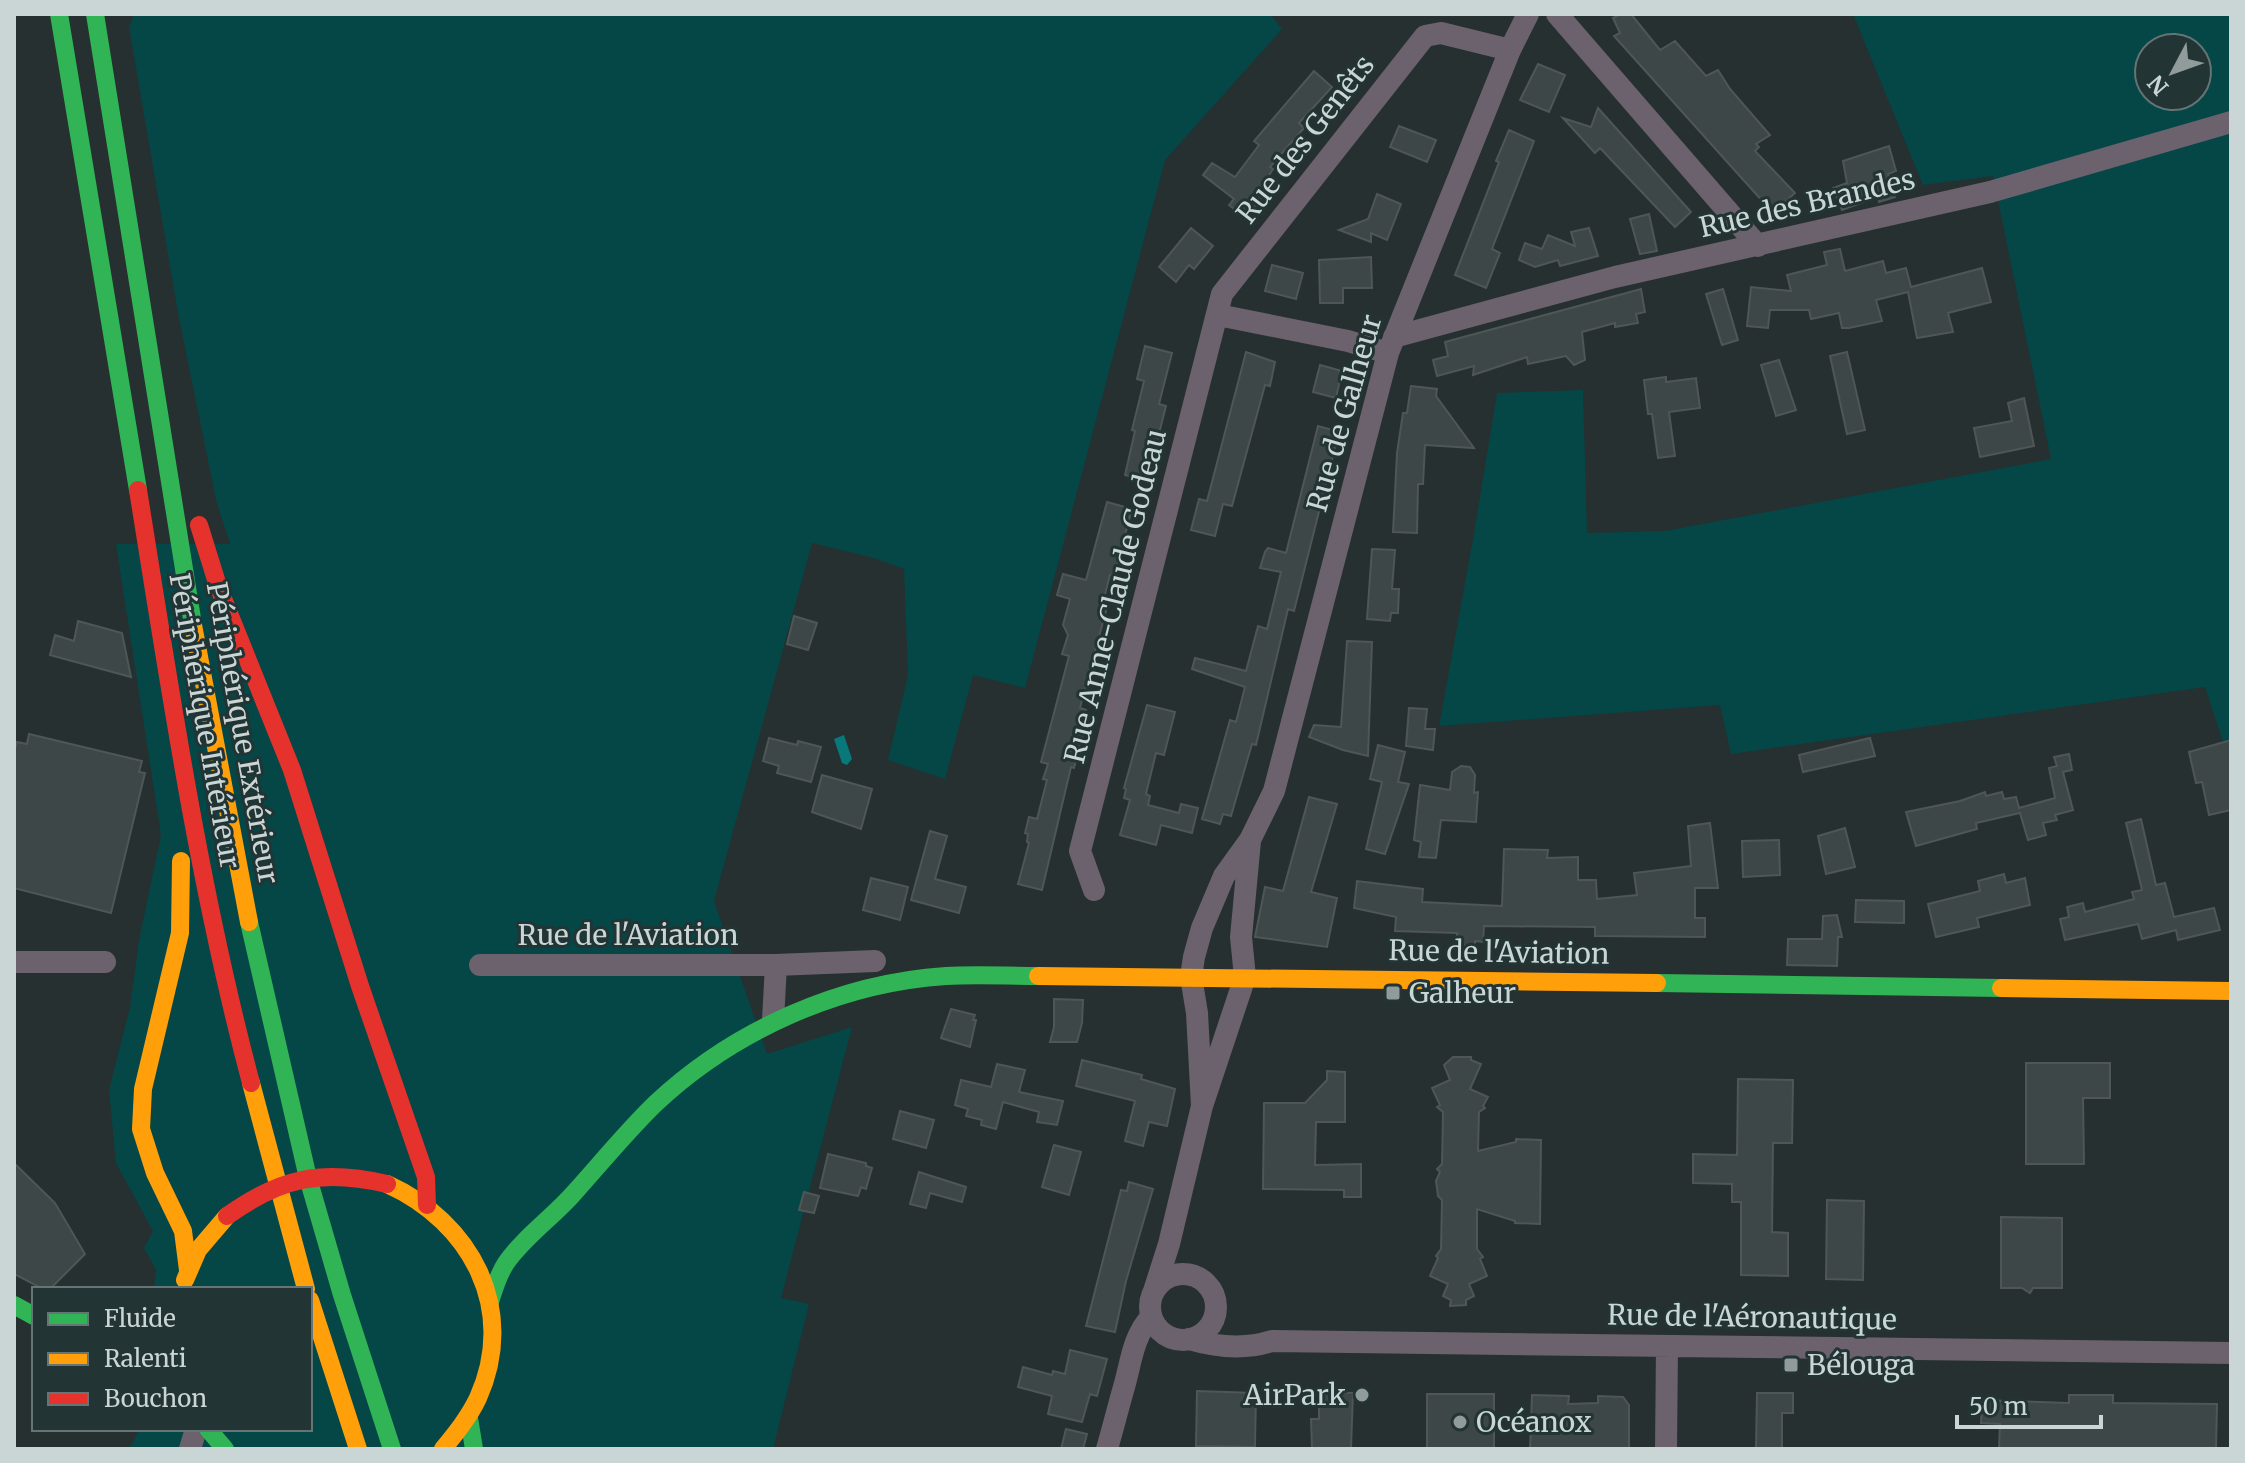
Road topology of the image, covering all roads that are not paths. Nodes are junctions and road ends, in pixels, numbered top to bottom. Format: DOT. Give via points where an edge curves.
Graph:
graph roads {
  1 [pos="59,14"];
  2 [pos="95,14"];
  3 [pos="1528,14"];
  4 [pos="1557,14"];
  5 [pos="1446,24"];
  6 [pos="1510,50"];
  7 [pos="2231,122"];
  8 [pos="1758,246"];
  9 [pos="1218,315"];
  10 [pos="1391,345"];
  11 [pos="156,390"];
  12 [pos="191,814"];
  13 [pos="1250,840"];
  14 [pos="1094,890"];
  15 [pos="875,961"];
  16 [pos="14,962"];
  17 [pos="105,962"];
  18 [pos="480,965"];
  19 [pos="776,965"];
  20 [pos="1191,977"];
  21 [pos="1245,977"];
  22 [pos="2231,991"];
  23 [pos="773,1020"];
  24 [pos="1202,1106"];
  25 [pos="427,1205"];
  26 [pos="528,1240"];
  27 [pos="482,1246"];
  28 [pos="188,1270"];
  29 [pos="183,1287"];
  30 [pos="305,1287"];
  31 [pos="1154,1291"];
  32 [pos="490,1302"];
  33 [pos="14,1305"];
  34 [pos="312,1306"];
  35 [pos="32,1315"];
  36 [pos="1151,1317"];
  37 [pos="1214,1318"];
  38 [pos="1179,1338"];
  39 [pos="1272,1341"];
  40 [pos="1667,1346"];
  41 [pos="2231,1353"];
  42 [pos="1126,1382"];
  43 [pos="469,1418"];
  44 [pos="210,1431"];
  45 [pos="225,1449"];
  46 [pos="358,1449"];
  47 [pos="392,1449"];
  48 [pos="443,1449"];
  49 [pos="474,1449"];
  50 [pos="1107,1449"];
  51 [pos="1666,1449"];
  1 -- 12 [label="main road, Périphérique Intérieur"];
  2 -- 11 [label="main road, Périphérique Extérieur"];
  3 -- 6 [label="street, Rue de Galheur"];
  4 -- 8 [label="street"];
  5 -- 6 [label="street, Rue des Genêts"];
  5 -- 9 [label="street, Rue des Genêts" via="1425,36 1321,165 1222,294"];
  6 -- 10 [label="street, Rue de Galheur"];
  7 -- 8 [label="street, Rue des Brandes" via="1990,192"];
  8 -- 10 [label="street, Rue des Brandes" via="1615,277"];
  9 -- 10 [label="street"];
  9 -- 14 [label="street, Rue Anne-Claude Godeau" via="1080,851"];
  10 -- 13 [label="street, Rue de Galheur" via="1274,791"];
  11 -- 25 [label="main road" via="176,419 218,586 292,770 426,1177"];
  11 -- 47 [label="main road, Périphérique Extérieur" via="224,797 272,1029 339,1285"];
  12 -- 28 [label="main road" via="180,843 180,933 140,1106 145,1149 183,1231"];
  12 -- 30 [label="main road, Périphérique Intérieur" via="241,1044"];
  13 -- 20 [label="street, Rue de Galheur" via="1224,876 1202,928"];
  13 -- 21 [label="street, Rue de Galheur" via="1241,937"];
  15 -- 19 [label="street, Rue de l'Aviation"];
  16 -- 17 [label="street"];
  18 -- 19 [label="street, Rue de l'Aviation"];
  19 -- 23 [label="street, Rue de l'Aviation"];
  20 -- 21 [label="main road, Rue de l'Aviation"];
  20 -- 23 [label="main road, Rue de l'Aviation" via="946,976 876,988"];
  20 -- 24 [label="street"];
  21 -- 22 [label="main road, Rue de l'Aviation"];
  21 -- 24 [label="street"];
  23 -- 26 [label="main road, Rue de l'Aviation" via="714,1056 654,1105"];
  24 -- 31 [label="street"];
  25 -- 27 [label="main road"];
  25 -- 28 [label="main road, bridge" via="387,1184 345,1175 302,1178 262,1192 227,1216"];
  26 -- 27 [label="main road"];
  26 -- 32 [label="main road, Rue de l'Aviation" via="499,1275"];
  27 -- 32 [label="main road" via="481,1273"];
  28 -- 29 [label="main road"];
  31 -- 36 [label="street"];
  31 -- 37 [label="street" via="1174,1274 1192,1275 1212,1291"];
  32 -- 43 [label="main road" via="489,1370"];
  33 -- 35 [label="main road"];
  34 -- 46 [label="main road"];
  36 -- 38 [label="street"];
  36 -- 42 [label="street" via="1129,1359"];
  37 -- 38 [label="street" via="1204,1332"];
  37 -- 39 [label="street, Rue de l'Aéronautique" via="1232,1332"];
  38 -- 39 [label="street, Rue de l'Aéronautique" via="1243,1347"];
  38 -- 42 [label="street" via="1137,1363"];
  39 -- 40 [label="street, Rue de l'Aéronautique"];
  40 -- 41 [label="street, Rue de l'Aéronautique"];
  40 -- 51 [label="street"];
  42 -- 50 [label="street"];
  43 -- 48 [label="main road"];
  43 -- 49 [label="main road"];
  44 -- 45 [label="main road"];
}
